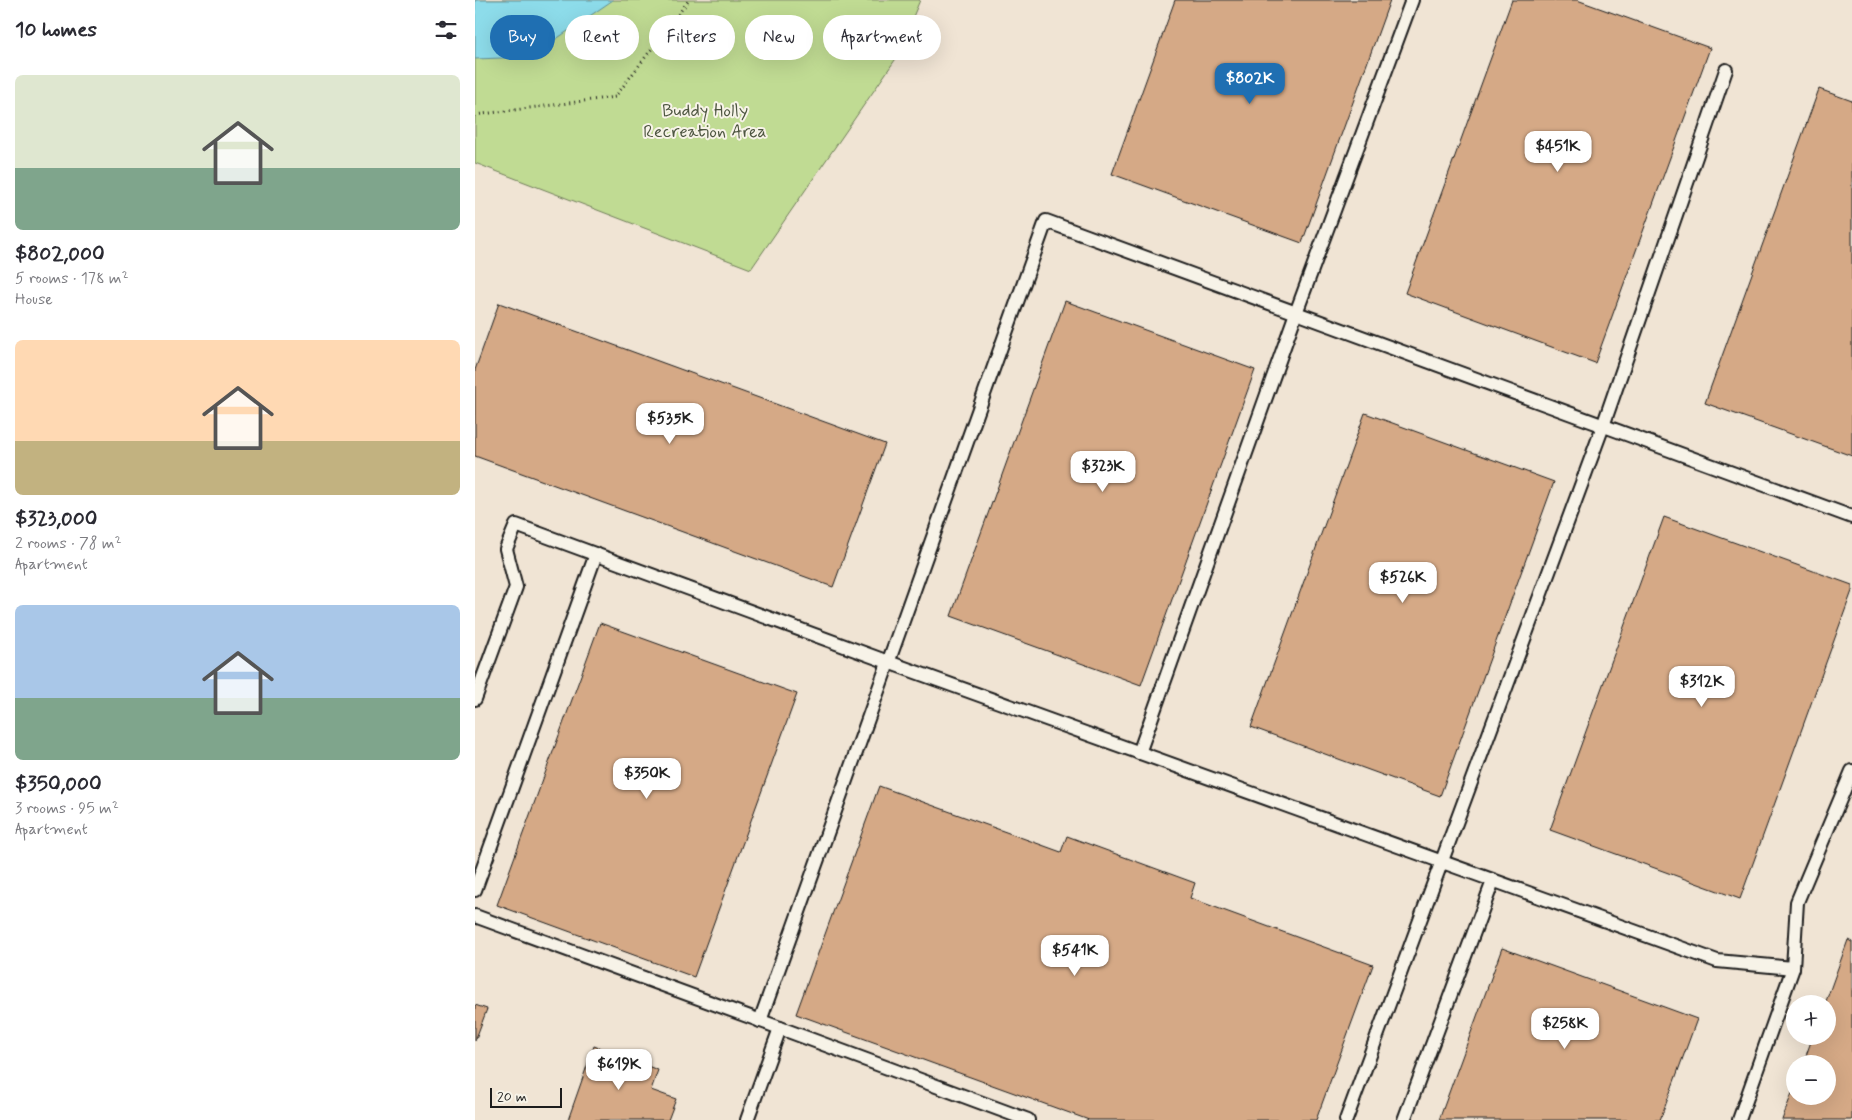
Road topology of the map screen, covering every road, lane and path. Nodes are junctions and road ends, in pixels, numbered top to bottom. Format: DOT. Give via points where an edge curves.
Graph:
graph roads {
  1 [pos="689,0"];
  2 [pos="1411,0"];
  3 [pos="1727,70"];
  4 [pos="475,115"];
  5 [pos="1296,313"];
  6 [pos="1603,426"];
  7 [pos="1852,517"];
  8 [pos="596,554"];
  9 [pos="888,662"];
  10 [pos="475,699"];
  11 [pos="1139,753"];
  12 [pos="1852,771"];
  13 [pos="1443,862"];
  14 [pos="1493,880"];
  15 [pos="475,890"];
  16 [pos="475,916"];
  17 [pos="1793,968"];
  18 [pos="760,1021"];
  19 [pos="780,1028"];
  20 [pos="747,1120"];
  21 [pos="1028,1120"];
  22 [pos="1346,1120"];
  23 [pos="1404,1120"];
  24 [pos="1739,1120"];
  1 -- 4 [label="path" via="615,97"];
  2 -- 5 [label="lane"];
  3 -- 6 [label="lane"];
  5 -- 6 [label="lane"];
  5 -- 9 [label="lane" via="1045,222"];
  5 -- 11 [label="lane"];
  6 -- 7 [label="lane"];
  6 -- 13 [label="lane"];
  8 -- 9 [label="lane"];
  8 -- 10 [label="lane" via="516,525 506,549 516,588"];
  8 -- 15 [label="lane"];
  9 -- 11 [label="lane"];
  9 -- 18 [label="lane"];
  11 -- 13 [label="lane"];
  12 -- 17 [label="lane" via="1797,902"];
  13 -- 14 [label="lane"];
  13 -- 22 [label="lane"];
  14 -- 17 [label="lane" via="1717,961"];
  14 -- 23 [label="lane"];
  16 -- 18 [label="lane"];
  17 -- 24 [label="lane"];
  18 -- 19 [label="lane"];
  19 -- 20 [label="lane"];
  19 -- 21 [label="lane"];
}
